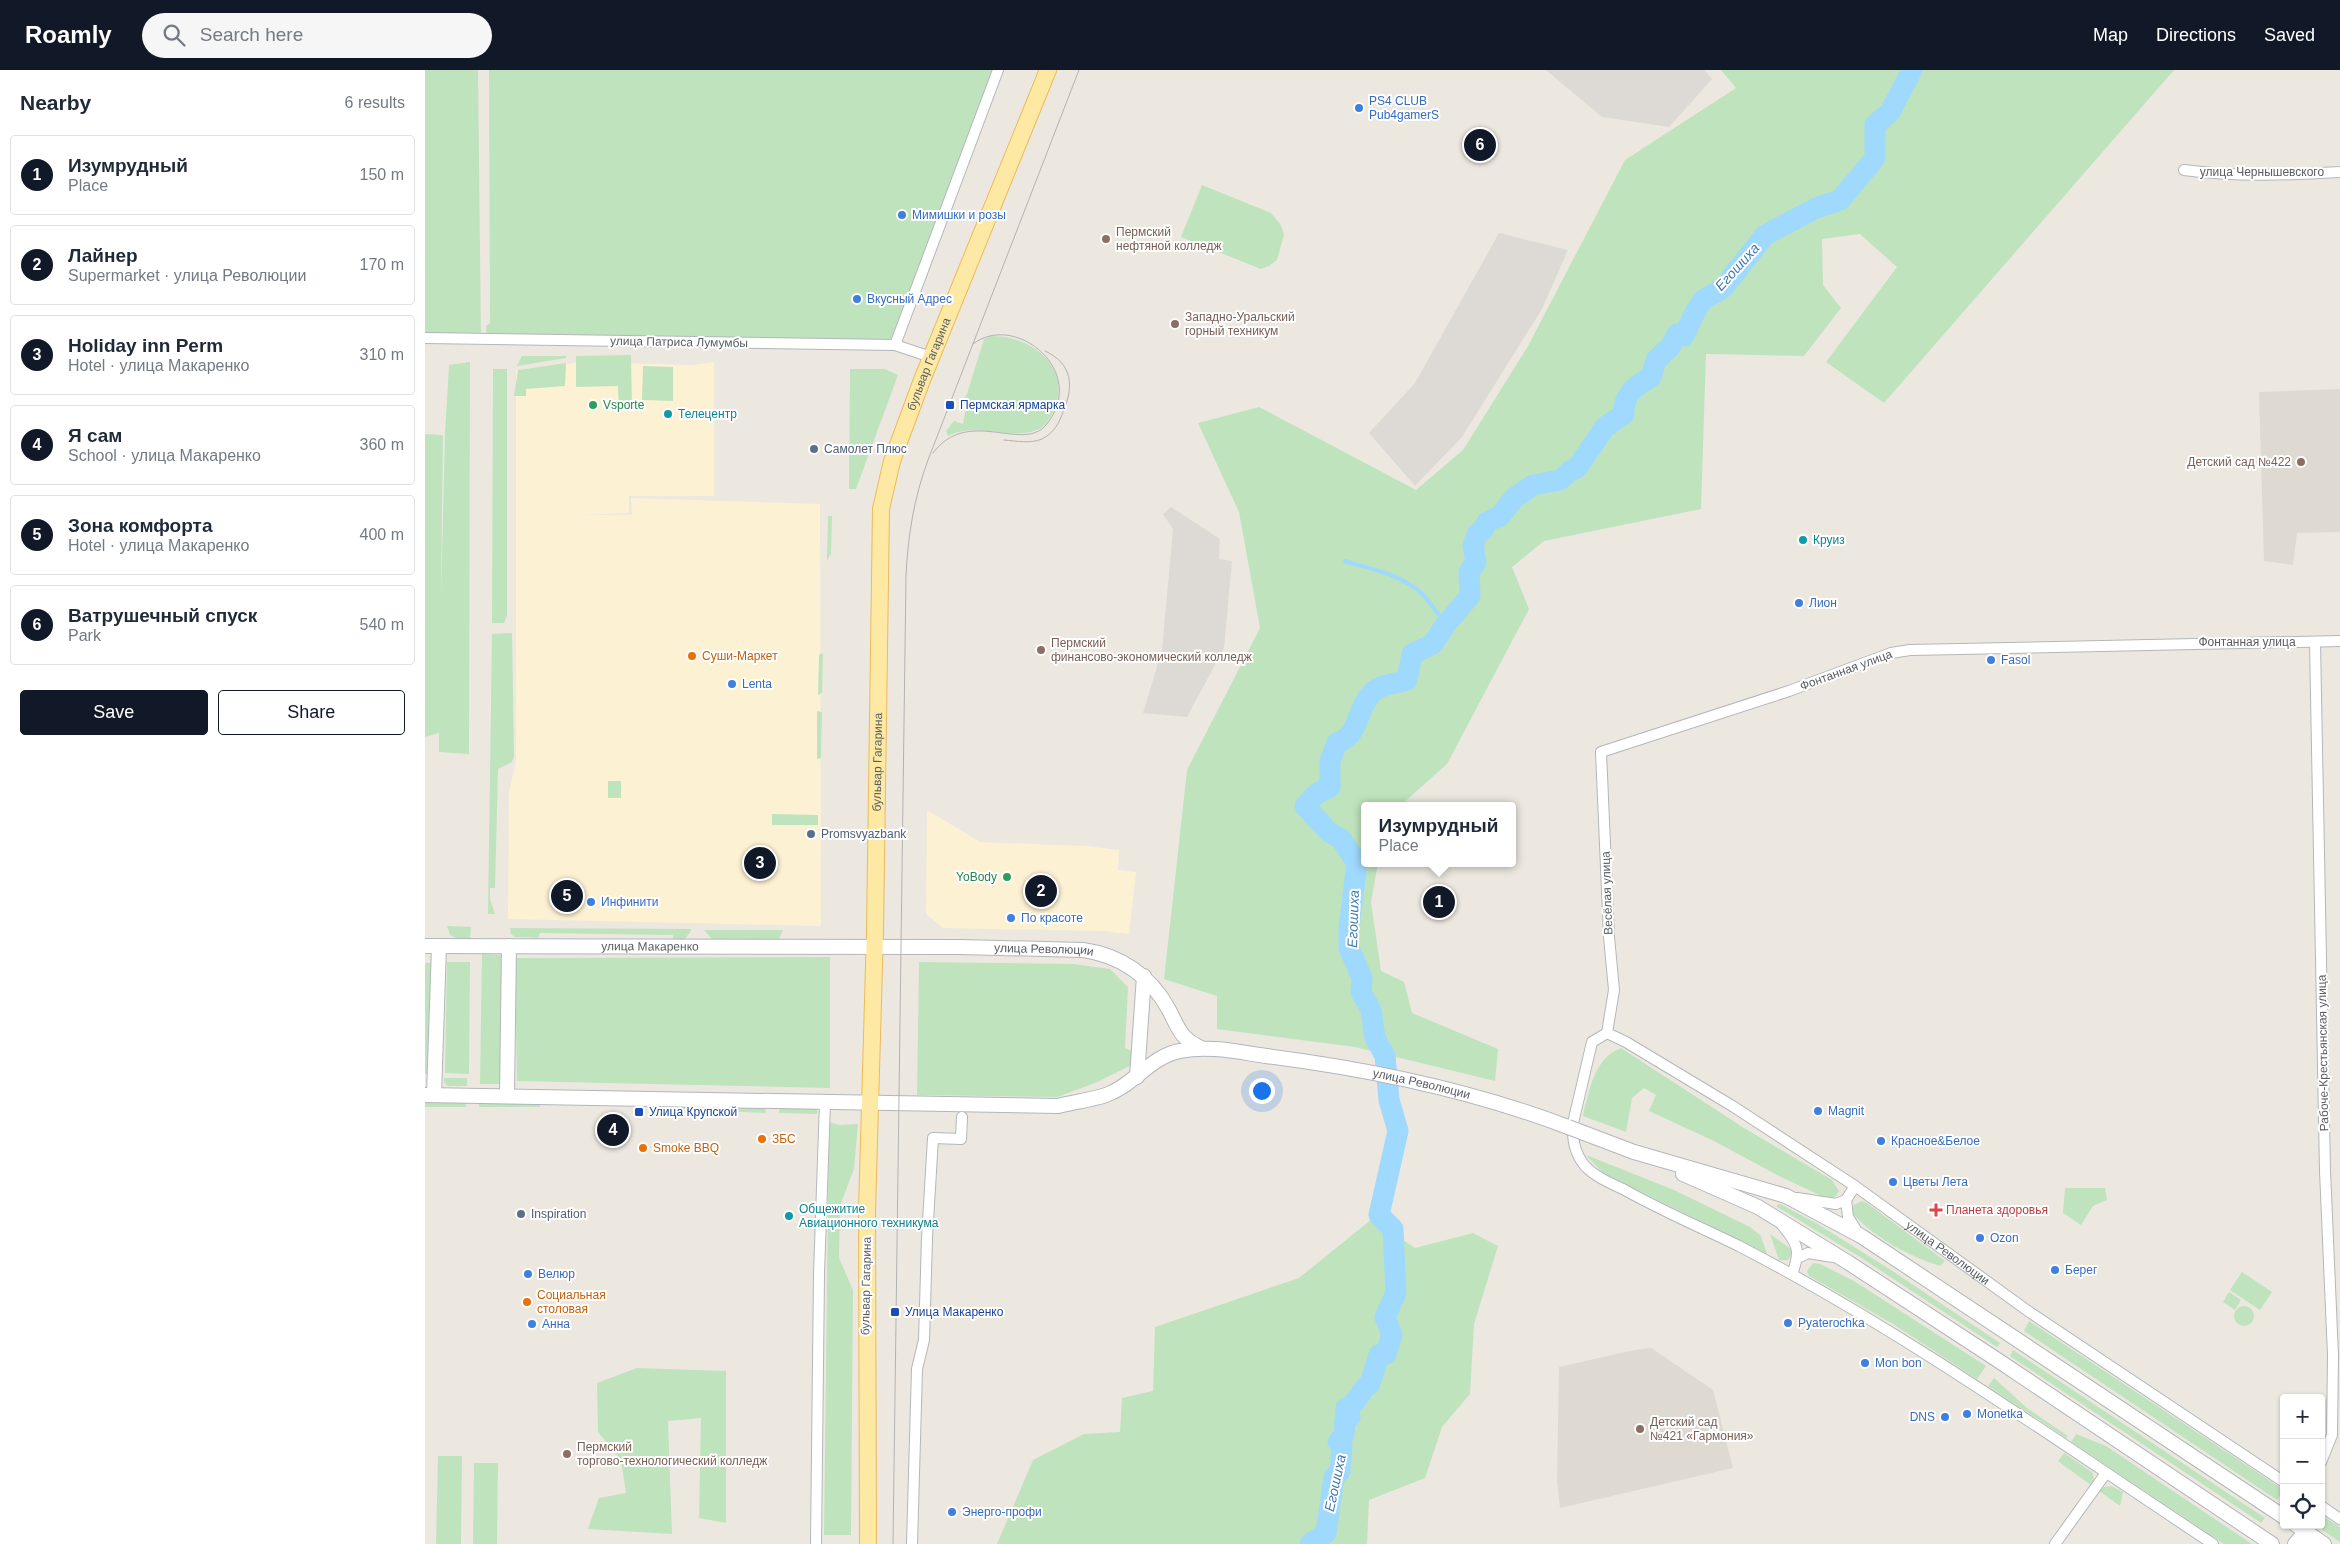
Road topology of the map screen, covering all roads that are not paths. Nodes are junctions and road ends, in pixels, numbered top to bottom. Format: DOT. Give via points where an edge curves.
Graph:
graph roads {
  1 [pos="998,70"];
  2 [pos="1048,70"];
  3 [pos="2184,170"];
  4 [pos="2340,172"];
  5 [pos="425,338"];
  6 [pos="895,345"];
  7 [pos="931,357"];
  8 [pos="2340,641"];
  9 [pos="2315,642"];
  10 [pos="1601,752"];
  11 [pos="425,946"];
  12 [pos="439,946"];
  13 [pos="509,946"];
  14 [pos="874,947"];
  15 [pos="1144,976"];
  16 [pos="1607,1033"];
  17 [pos="1201,1048"];
  18 [pos="1137,1077"];
  19 [pos="430,1095"];
  20 [pos="507,1095"];
  21 [pos="825,1102"];
  22 [pos="870,1102"];
  23 [pos="962,1117"];
  24 [pos="1634,1152"];
  25 [pos="1855,1186"];
  26 [pos="1786,1196"];
  27 [pos="1846,1200"];
  28 [pos="1775,1216"];
  29 [pos="1861,1236"];
  30 [pos="1798,1258"];
  31 [pos="1849,1263"];
  32 [pos="1792,1274"];
  33 [pos="2325,1453"];
  34 [pos="2105,1473"];
  35 [pos="2280,1479"];
  36 [pos="2325,1509"];
  37 [pos="2280,1514"];
  38 [pos="2340,1519"];
  39 [pos="2302,1529"];
  40 [pos="2318,1540"];
  41 [pos="816,1544"];
  42 [pos="868,1544"];
  43 [pos="912,1544"];
  44 [pos="2054,1544"];
  45 [pos="2213,1544"];
  46 [pos="2272,1544"];
  47 [pos="2295,1544"];
  1 -- 6 [label="street"];
  2 -- 7 [label="main road, бульвар Гагарина"];
  3 -- 4 [label="street, улица Чернышевского" via="2283,174"];
  5 -- 6 [label="street, улица Патриса Лумумбы"];
  6 -- 7 [label="street, улица Патриса Лумумбы"];
  7 -- 14 [label="main road, бульвар Гагарина" via="892,461 881,509"];
  8 -- 9 [label="street, Фонтанная улица"];
  9 -- 10 [label="street, Фонтанная улица" via="1905,650"];
  9 -- 33 [label="street, Рабоче-Крестьянская улица" via="2325,1171 2333,1355 2332,1436"];
  10 -- 16 [label="street, Весёлая улица" via="1614,990"];
  11 -- 12 [label="main road, улица Макаренко"];
  12 -- 13 [label="main road, улица Макаренко"];
  12 -- 19 [label="main road"];
  13 -- 14 [label="main road, улица Макаренко"];
  13 -- 20 [label="main road"];
  14 -- 15 [label="main road, улица Революции" via="1083,950 1101,952"];
  14 -- 22 [label="main road, бульвар Гагарина"];
  15 -- 17 [label="main road, улица Революции" via="1157,991 1179,1031 1189,1042"];
  15 -- 18 [label="main road"];
  16 -- 25 [label="street, улица Революции" via="1734,1107"];
  16 -- 32 [label="street" via="1593,1042 1573,1123 1575,1150 1585,1165 1594,1174 1651,1205"];
  17 -- 18 [label="main road, улица Революции" via="1162,1056"];
  17 -- 24 [label="main road, улица Революции, bridge" via="1296,1060 1400,1078 1467,1094 1541,1117"];
  18 -- 22 [label="main road, улица Революции" via="1107,1095 1058,1106"];
  19 -- 20 [label="main road"];
  20 -- 21 [label="main road"];
  21 -- 22 [label="main road"];
  21 -- 41 [label="street"];
  22 -- 42 [label="main road, бульвар Гагарина" via="865,1369"];
  23 -- 43 [label="street" via="961,1139 933,1138 924,1340 917,1369"];
  24 -- 26 [label="main road, улица Революции"];
  24 -- 28 [label="main road, улица Революции"];
  25 -- 27 [label="street"];
  25 -- 35 [label="street, улица Революции" via="2028,1311"];
  26 -- 27 [label="street" via="1836,1204"];
  26 -- 29 [label="main road, улица Революции"];
  27 -- 29 [label="street" via="1847,1217"];
  28 -- 30 [label="street" via="1798,1250"];
  28 -- 31 [label="main road, улица Революции"];
  29 -- 37 [label="main road, улица Революции"];
  30 -- 31 [label="street" via="1808,1253 1824,1254"];
  30 -- 32 [label="street"];
  31 -- 46 [label="main road, улица Революции"];
  32 -- 34 [label="street" via="1919,1349"];
  34 -- 44 [label="street"];
  34 -- 45 [label="street"];
  36 -- 38 [label="street"];
  39 -- 40 [label="main road"];
  40 -- 47 [label="main road" via="2301,1538"];
}
